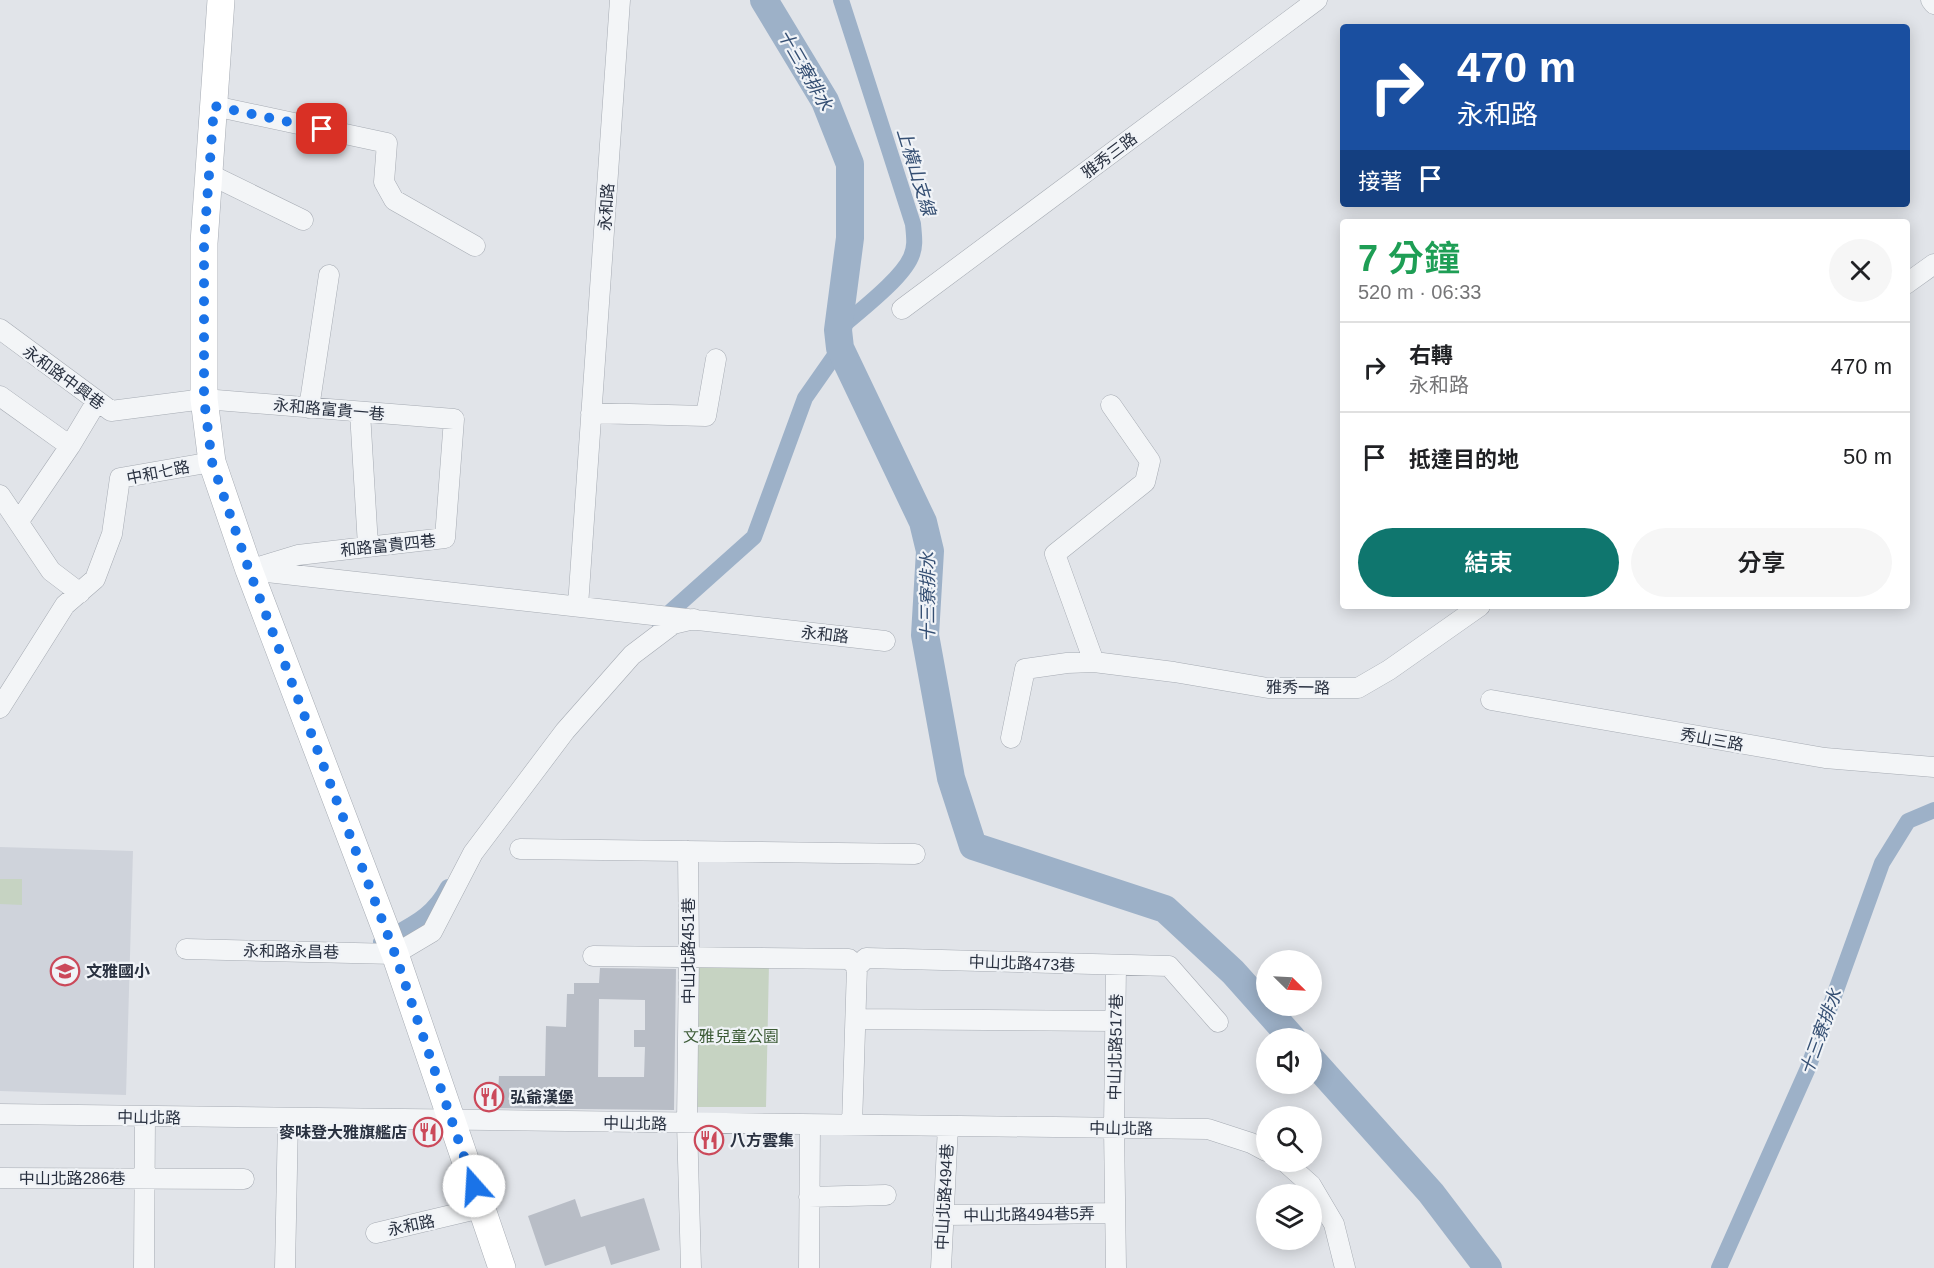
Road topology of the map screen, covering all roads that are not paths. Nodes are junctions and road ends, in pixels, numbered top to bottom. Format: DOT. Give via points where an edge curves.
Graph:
graph roads {
  1 [pos="221,0"];
  2 [pos="620,0"];
  3 [pos="1317,0"];
  4 [pos="1931,0"];
  5 [pos="1934,4"];
  6 [pos="214,106"];
  7 [pos="209,174"];
  8 [pos="303,220"];
  9 [pos="475,246"];
  10 [pos="1934,264"];
  11 [pos="329,275"];
  12 [pos="1910,281"];
  13 [pos="902,309"];
  14 [pos="0,329"];
  15 [pos="716,359"];
  16 [pos="0,396"];
  17 [pos="204,399"];
  18 [pos="97,401"];
  19 [pos="1111,405"];
  20 [pos="309,408"];
  21 [pos="360,412"];
  22 [pos="591,413"];
  23 [pos="454,419"];
  24 [pos="70,446"];
  25 [pos="212,462"];
  26 [pos="0,495"];
  27 [pos="19,521"];
  28 [pos="368,546"];
  29 [pos="249,570"];
  30 [pos="80,593"];
  31 [pos="578,606"];
  32 [pos="1476,609"];
  33 [pos="684,618"];
  34 [pos="885,641"];
  35 [pos="1094,662"];
  36 [pos="1491,700"];
  37 [pos="0,708"];
  38 [pos="1011,738"];
  39 [pos="1934,767"];
  40 [pos="519,849"];
  41 [pos="688,851"];
  42 [pos="915,854"];
  43 [pos="186,949"];
  44 [pos="395,953"];
  45 [pos="593,956"];
  46 [pos="689,956"];
  47 [pos="1116,965"];
  48 [pos="857,967"];
  49 [pos="856,1019"];
  50 [pos="1115,1021"];
  51 [pos="1218,1022"];
  52 [pos="0,1114"];
  53 [pos="145,1117"];
  54 [pos="288,1119"];
  55 [pos="444,1121"];
  56 [pos="687,1124"];
  57 [pos="810,1125"];
  58 [pos="852,1125"];
  59 [pos="948,1126"];
  60 [pos="1114,1128"];
  61 [pos="1256,1145"];
  62 [pos="1296,1172"];
  63 [pos="0,1178"];
  64 [pos="145,1179"];
  65 [pos="243,1179"];
  66 [pos="886,1195"];
  67 [pos="809,1197"];
  68 [pos="473,1210"];
  69 [pos="1115,1213"];
  70 [pos="944,1215"];
  71 [pos="376,1233"];
  72 [pos="144,1268"];
  73 [pos="285,1268"];
  74 [pos="502,1268"];
  75 [pos="691,1268"];
  76 [pos="809,1268"];
  77 [pos="941,1268"];
  78 [pos="1116,1268"];
  79 [pos="1345,1268"];
  1 -- 6 [label="main road"];
  2 -- 22 [label="street, 永和路"];
  3 -- 13 [label="street, 雅秀三路"];
  4 -- 5 [label="street"];
  6 -- 7 [label="main road"];
  6 -- 9 [label="street" via="387,143 384,183 394,200"];
  7 -- 8 [label="street"];
  7 -- 17 [label="main road" via="204,243"];
  10 -- 12 [label="street"];
  11 -- 20 [label="street"];
  14 -- 18 [label="street, 永和路中興巷"];
  15 -- 22 [label="street" via="706,416"];
  16 -- 24 [label="street"];
  17 -- 18 [label="street, 永和路中興巷" via="111,411"];
  17 -- 20 [label="street, 永和路富貴一巷"];
  17 -- 25 [label="main road"];
  18 -- 24 [label="street"];
  19 -- 35 [label="street" via="1150,461 1145,482 1055,554"];
  20 -- 21 [label="street, 永和路富貴一巷"];
  21 -- 23 [label="street, 永和路富貴一巷"];
  21 -- 28 [label="street"];
  22 -- 31 [label="street, 永和路"];
  23 -- 28 [label="street, 和路富貴四巷" via="445,538"];
  24 -- 27 [label="street"];
  25 -- 29 [label="main road"];
  25 -- 30 [label="street, 中和七路" via="120,478 112,534 95,579"];
  26 -- 27 [label="street"];
  27 -- 30 [label="street" via="51,571"];
  28 -- 29 [label="street, 和路富貴四巷" via="298,555"];
  29 -- 31 [label="street, 永和路"];
  29 -- 44 [label="main road"];
  30 -- 37 [label="street, 中和七路" via="65,605"];
  31 -- 33 [label="street, 永和路"];
  32 -- 35 [label="street, 雅秀一路" via="1358,688 1268,688"];
  33 -- 34 [label="street, 永和路"];
  33 -- 44 [label="street, 永和路" via="632,655 565,731 473,853 432,932"];
  35 -- 38 [label="street, 雅秀一路" via="1025,669"];
  36 -- 39 [label="street, 秀山三路" via="1825,758"];
  40 -- 41 [label="street"];
  41 -- 42 [label="street"];
  41 -- 46 [label="street, 中山北路451巷"];
  43 -- 44 [label="street, 永和路永昌巷"];
  44 -- 55 [label="main road"];
  45 -- 46 [label="street"];
  46 -- 48 [label="street" via="849,959"];
  46 -- 56 [label="street, 中山北路451巷"];
  47 -- 48 [label="street, 中山北路473巷" via="866,958"];
  47 -- 50 [label="street, 中山北路517巷"];
  47 -- 51 [label="street, 中山北路473巷" via="1169,966"];
  48 -- 49 [label="street"];
  49 -- 50 [label="street"];
  49 -- 58 [label="street"];
  50 -- 60 [label="street, 中山北路517巷"];
  52 -- 53 [label="street, 中山北路"];
  53 -- 54 [label="street, 中山北路"];
  53 -- 64 [label="street, 中山北路286巷"];
  54 -- 55 [label="street, 中山北路"];
  54 -- 73 [label="street"];
  55 -- 56 [label="street, 中山北路"];
  55 -- 68 [label="main road"];
  56 -- 57 [label="street, 中山北路"];
  56 -- 75 [label="street, 中山北路451巷"];
  57 -- 58 [label="street, 中山北路"];
  57 -- 67 [label="street"];
  58 -- 59 [label="street, 中山北路"];
  59 -- 60 [label="street, 中山北路"];
  59 -- 70 [label="street, 中山北路494巷"];
  60 -- 61 [label="street, 中山北路" via="1208,1129"];
  60 -- 69 [label="street, 中山北路517巷"];
  62 -- 79 [label="street" via="1311,1185 1334,1224"];
  63 -- 64 [label="street, 中山北路286巷"];
  64 -- 65 [label="street, 中山北路286巷"];
  64 -- 72 [label="street, 中山北路286巷"];
  66 -- 67 [label="street"];
  67 -- 76 [label="street"];
  68 -- 71 [label="street, 永和路"];
  68 -- 74 [label="main road"];
  69 -- 70 [label="street, 中山北路494巷5弄"];
  69 -- 78 [label="street, 中山北路517巷"];
  70 -- 77 [label="street, 中山北路494巷"];
}
